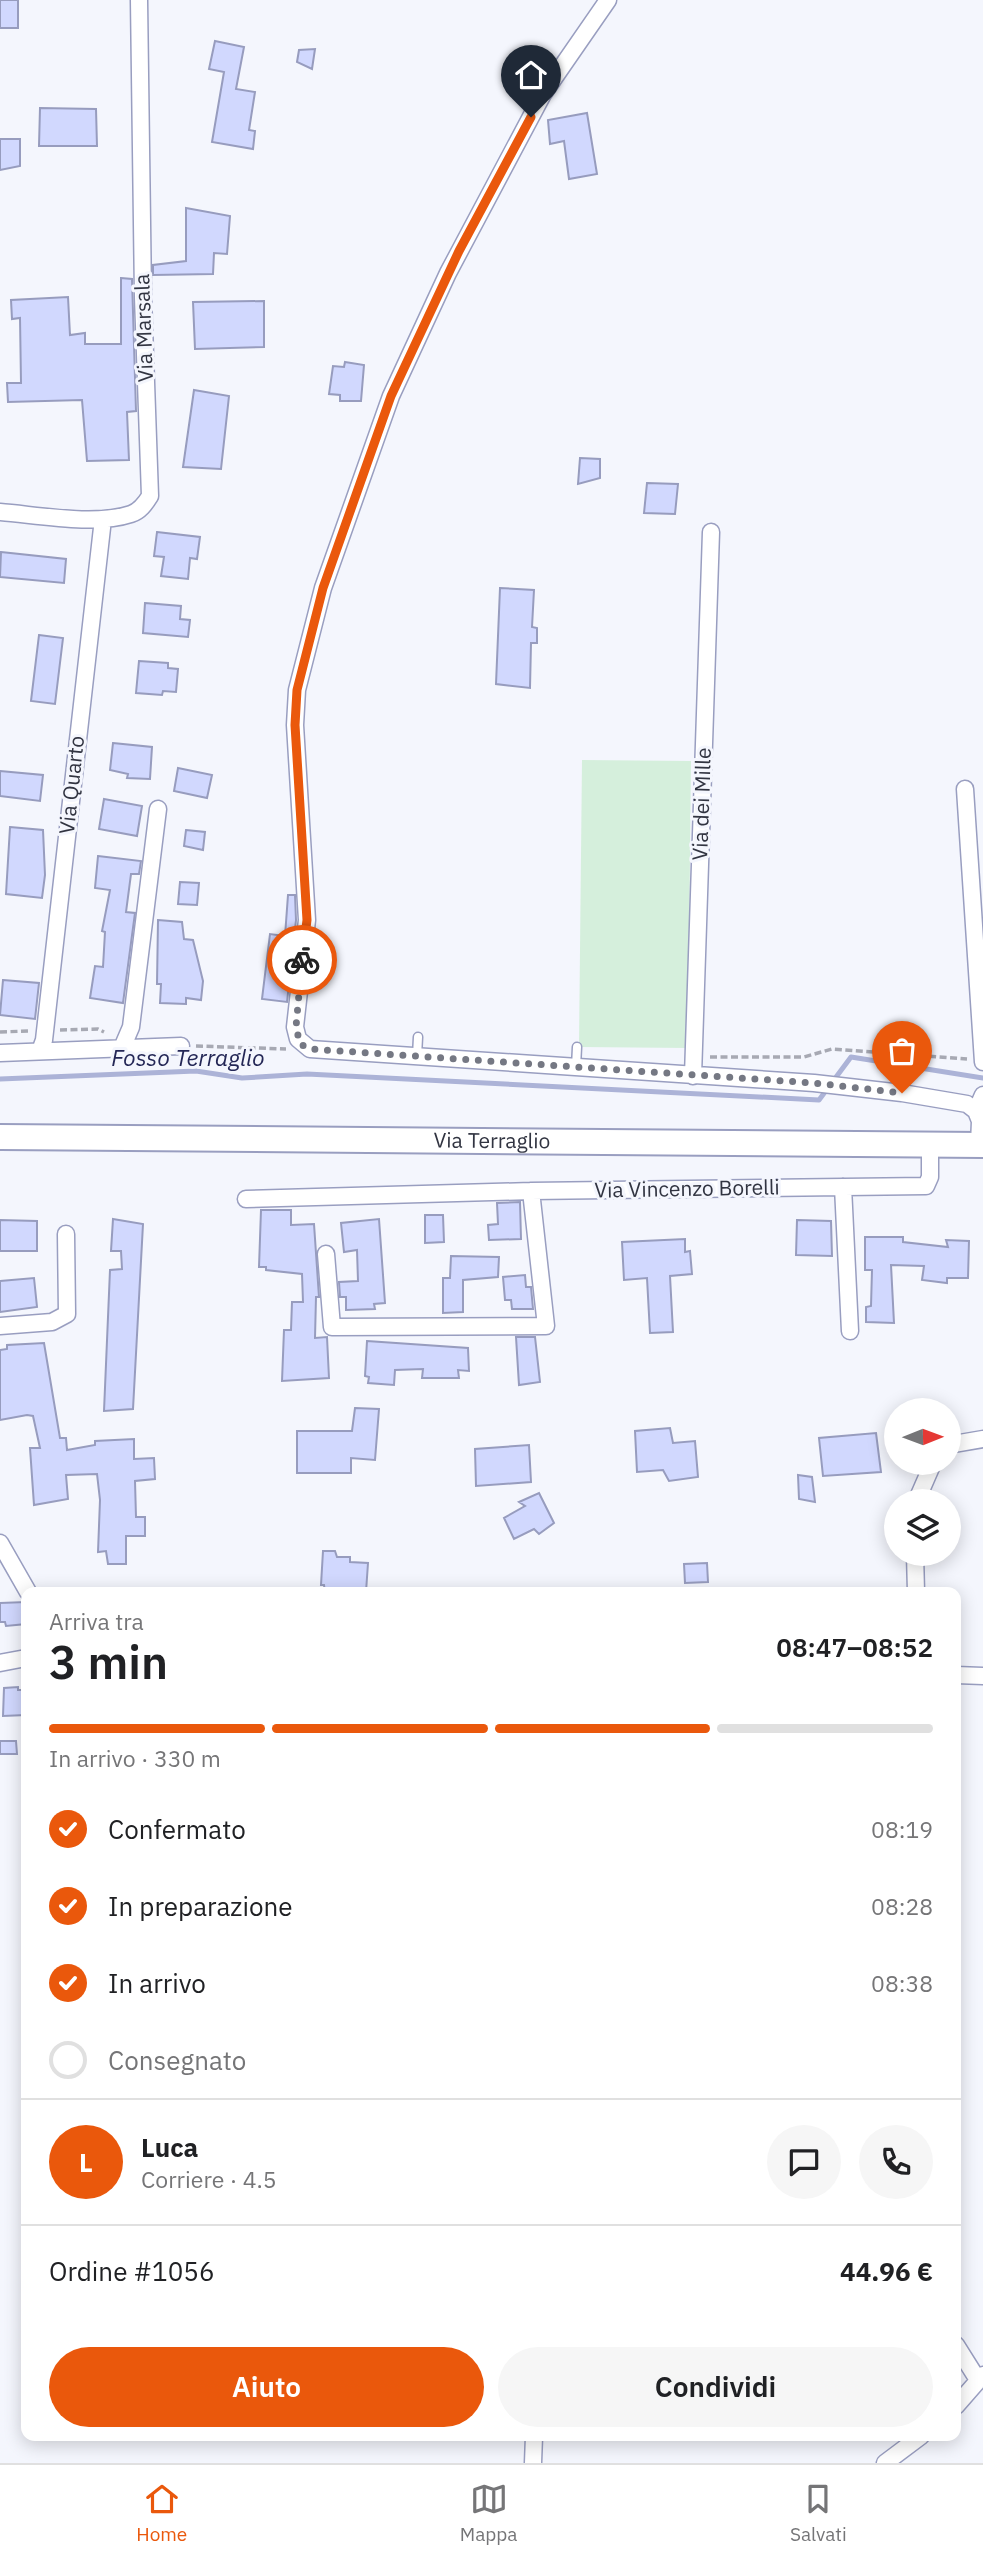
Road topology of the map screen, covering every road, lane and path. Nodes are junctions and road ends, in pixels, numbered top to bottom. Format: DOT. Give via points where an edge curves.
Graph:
graph roads {
  1 [pos="139,0"];
  2 [pos="608,0"];
  3 [pos="0,512"];
  4 [pos="103,519"];
  5 [pos="711,532"];
  6 [pos="965,789"];
  7 [pos="158,809"];
  8 [pos="418,1037"];
  9 [pos="300,1044"];
  10 [pos="181,1046"];
  11 [pos="577,1047"];
  12 [pos="122,1048"];
  13 [pos="40,1051"];
  14 [pos="0,1053"];
  15 [pos="417,1056"];
  16 [pos="694,1057"];
  17 [pos="983,1061"];
  18 [pos="576,1067"];
  19 [pos="693,1076"];
  20 [pos="983,1095"];
  21 [pos="976,1111"];
  22 [pos="0,1137"];
  23 [pos="930,1144"];
  24 [pos="981,1144"];
  25 [pos="843,1187"];
  26 [pos="531,1191"];
  27 [pos="246,1199"];
  28 [pos="66,1234"];
  29 [pos="326,1254"];
  30 [pos="0,1326"];
  31 [pos="850,1331"];
  32 [pos="983,1439"];
  33 [pos="961,1443"];
  34 [pos="0,1543"];
  35 [pos="915,1566"];
  36 [pos="7,1572"];
  37 [pos="23,1587"];
  38 [pos="916,1587"];
  39 [pos="21,1659"];
  40 [pos="0,1663"];
  41 [pos="961,1675"];
  42 [pos="983,1676"];
  43 [pos="961,2351"];
  44 [pos="981,2377"];
  45 [pos="961,2400"];
  46 [pos="534,2441"];
  47 [pos="914,2441"];
  48 [pos="533,2463"];
  49 [pos="885,2463"];
  1 -- 4 [label="street, Via Marsala" via="150,496 132,514"];
  2 -- 9 [label="street" via="543,94 448,273 391,396 323,588 297,690 295,725 307,920 296,1027"];
  3 -- 4 [label="street, Via Marsala"];
  4 -- 13 [label="street, Via Quarto"];
  5 -- 16 [label="street, Via dei Mille"];
  6 -- 17 [label="street"];
  7 -- 12 [label="street" via="131,1027"];
  8 -- 15 [label="lane"];
  9 -- 10 [label="path" via="288,1049"];
  9 -- 15 [label="street" via="310,1049"];
  10 -- 12 [label="street"];
  11 -- 18 [label="lane"];
  12 -- 13 [label="street"];
  13 -- 14 [label="street"];
  15 -- 18 [label="street"];
  16 -- 17 [label="path" via="804,1058 832,1049"];
  16 -- 19 [label="street, Via dei Mille"];
  18 -- 19 [label="street"];
  19 -- 21 [label="street" via="845,1086 967,1104"];
  20 -- 21 [label="street"];
  21 -- 24 [label="street"];
  22 -- 23 [label="main road, Via Terraglio"];
  23 -- 24 [label="main road, Via Terraglio"];
  23 -- 25 [label="street, Via Vincenzo Borelli" via="926,1186"];
  25 -- 26 [label="street, Via Vincenzo Borelli"];
  25 -- 31 [label="street"];
  26 -- 27 [label="street, Via Vincenzo Borelli"];
  26 -- 29 [label="street" via="546,1326 332,1327"];
  28 -- 30 [label="street" via="67,1314 52,1322"];
  32 -- 33 [label="street"];
  34 -- 36 [label="street"];
  35 -- 38 [label="street"];
  36 -- 37 [label="street"];
  39 -- 40 [label="street"];
  41 -- 42 [label="street"];
  43 -- 44 [label="street"];
  44 -- 45 [label="street"];
  46 -- 48 [label="street"];
  47 -- 49 [label="street"];
}
